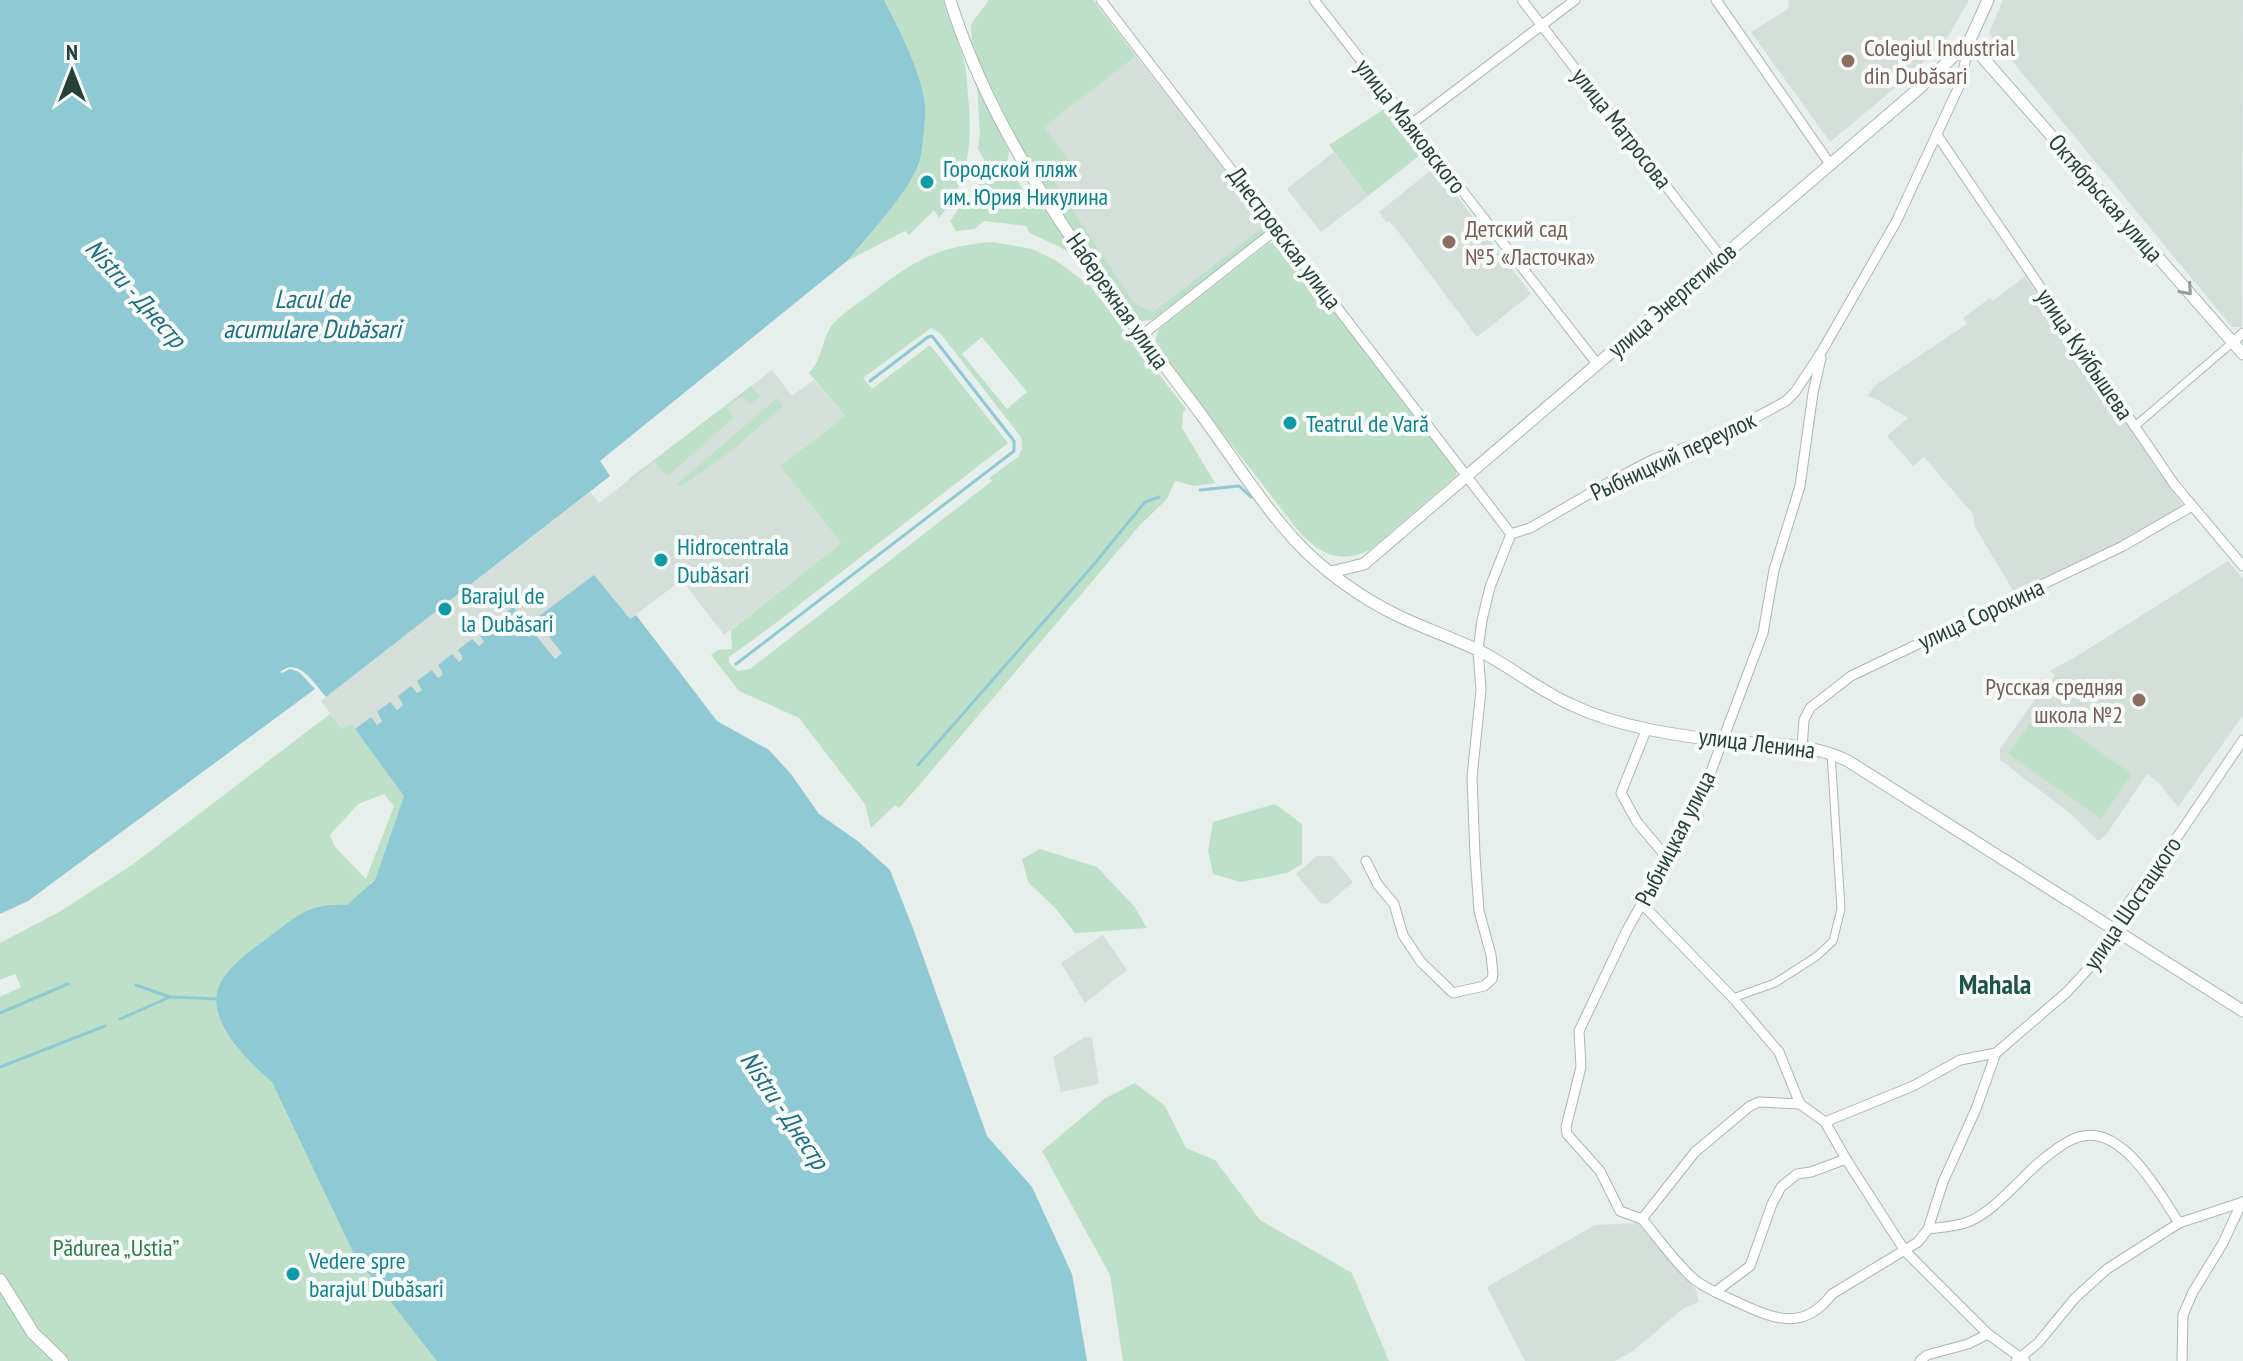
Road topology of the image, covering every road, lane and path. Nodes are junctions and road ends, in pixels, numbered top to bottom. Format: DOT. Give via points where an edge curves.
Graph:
graph roads {
  1 [pos="950,0"];
  2 [pos="1101,0"];
  3 [pos="1314,0"];
  4 [pos="1522,0"];
  5 [pos="1575,0"];
  6 [pos="1716,0"];
  7 [pos="1988,0"];
  8 [pos="1542,26"];
  9 [pos="1969,42"];
  10 [pos="1410,125"];
  11 [pos="1937,135"];
  12 [pos="1830,164"];
  13 [pos="1277,229"];
  14 [pos="1721,257"];
  15 [pos="2243,333"];
  16 [pos="1141,336"];
  17 [pos="2233,342"];
  18 [pos="1822,351"];
  19 [pos="2243,354"];
  20 [pos="1598,365"];
  21 [pos="2134,427"];
  22 [pos="1468,476"];
  23 [pos="2192,506"];
  24 [pos="1511,534"];
  25 [pos="2243,566"];
  26 [pos="1331,572"];
  27 [pos="1478,650"];
  28 [pos="1647,728"];
  29 [pos="2243,740"];
  30 [pos="1722,741"];
  31 [pos="1802,748"];
  32 [pos="1831,753"];
  33 [pos="1668,859"];
  34 [pos="1366,861"];
  35 [pos="1642,904"];
  36 [pos="2113,930"];
  37 [pos="1733,998"];
  38 [pos="2243,1011"];
  39 [pos="1996,1053"];
  40 [pos="1800,1104"];
  41 [pos="1825,1122"];
  42 [pos="1846,1159"];
  43 [pos="2243,1202"];
  44 [pos="1642,1219"];
  45 [pos="2179,1223"];
  46 [pos="1928,1229"];
  47 [pos="1905,1251"];
  48 [pos="0,1280"];
  49 [pos="1715,1292"];
  50 [pos="1988,1334"];
  51 [pos="2021,1359"];
  52 [pos="62,1361"];
  53 [pos="1920,1361"];
  54 [pos="2182,1361"];
  1 -- 16 [label="street, Набережная улица" via="1004,131"];
  2 -- 13 [label="street, Днестровская улица"];
  3 -- 10 [label="street, улица Маяковского"];
  4 -- 8 [label="street, улица Матросова"];
  5 -- 8 [label="street"];
  6 -- 12 [label="street"];
  7 -- 9 [label="street, улица Энергетиков"];
  8 -- 10 [label="street"];
  8 -- 14 [label="street, улица Матросова"];
  9 -- 11 [label="street, Рыбницкий переулок" via="1961,82"];
  9 -- 12 [label="street, улица Энергетиков"];
  9 -- 17 [label="street, Октябрьская улица, one-way"];
  10 -- 20 [label="street, улица Маяковского"];
  11 -- 18 [label="street, Рыбницкий переулок" via="1896,222"];
  11 -- 21 [label="street, улица Куйбышева"];
  12 -- 14 [label="street, улица Энергетиков"];
  13 -- 16 [label="street"];
  13 -- 22 [label="street, Днестровская улица"];
  14 -- 20 [label="street, улица Энергетиков"];
  15 -- 17 [label="street"];
  16 -- 26 [label="street, Набережная улица" via="1275,516"];
  17 -- 19 [label="street, Октябрьская улица"];
  17 -- 21 [label="street"];
  18 -- 24 [label="street, Рыбницкий переулок" via="1795,392 1777,406 1731,431 1654,459"];
  18 -- 30 [label="street, Рыбницкая улица" via="1800,486 1774,570 1763,633"];
  20 -- 22 [label="street, улица Энергетиков"];
  21 -- 23 [label="street, улица Куйбышева"];
  22 -- 24 [label="street, Днестровская улица"];
  22 -- 26 [label="street, улица Энергетиков" via="1364,564"];
  23 -- 25 [label="street, улица Куйбышева"];
  23 -- 31 [label="street, улица Сорокина" via="2123,546 1851,676 1810,708"];
  24 -- 27 [label="street" via="1490,587"];
  26 -- 27 [label="street, улица Ленина" via="1380,606"];
  27 -- 28 [label="street, улица Ленина" via="1571,705"];
  27 -- 34 [label="street" via="1481,690 1472,777 1475,855 1492,979 1453,993 1403,935 1394,904"];
  28 -- 30 [label="street, улица Ленина"];
  28 -- 33 [label="street" via="1621,793"];
  29 -- 36 [label="street, улица Шостацкого"];
  30 -- 31 [label="street, улица Ленина"];
  30 -- 33 [label="street, Рыбницкая улица" via="1701,798"];
  31 -- 32 [label="street, улица Ленина"];
  32 -- 36 [label="street, улица Ленина"];
  32 -- 37 [label="street" via="1841,909 1833,941 1775,983"];
  33 -- 35 [label="street, Рыбницкая улица"];
  35 -- 37 [label="street"];
  35 -- 44 [label="street, Рыбницкая улица" via="1579,1031 1581,1067 1566,1127 1600,1171 1620,1211"];
  36 -- 38 [label="street, улица Ленина"];
  36 -- 39 [label="street, улица Шостацкого" via="2101,955 2067,992"];
  37 -- 40 [label="street" via="1779,1052"];
  39 -- 41 [label="street, улица Шостацкого" via="1960,1060 1913,1086"];
  39 -- 46 [label="street"];
  40 -- 41 [label="street"];
  40 -- 44 [label="street" via="1750,1106 1695,1152"];
  41 -- 42 [label="street"];
  42 -- 47 [label="street"];
  42 -- 49 [label="street" via="1797,1174 1781,1187 1750,1266"];
  43 -- 45 [label="street"];
  43 -- 54 [label="street" via="2183,1315"];
  44 -- 49 [label="street" via="1693,1278"];
  45 -- 46 [label="street" via="2149,1176 2117,1144 2084,1135 2066,1143 1983,1213 1965,1223"];
  45 -- 51 [label="street" via="2107,1269"];
  46 -- 47 [label="street"];
  47 -- 49 [label="street" via="1842,1287 1805,1317 1766,1316"];
  47 -- 50 [label="street"];
  48 -- 52 [label="main road" via="33,1333"];
  50 -- 51 [label="street"];
  50 -- 53 [label="street"];
}
